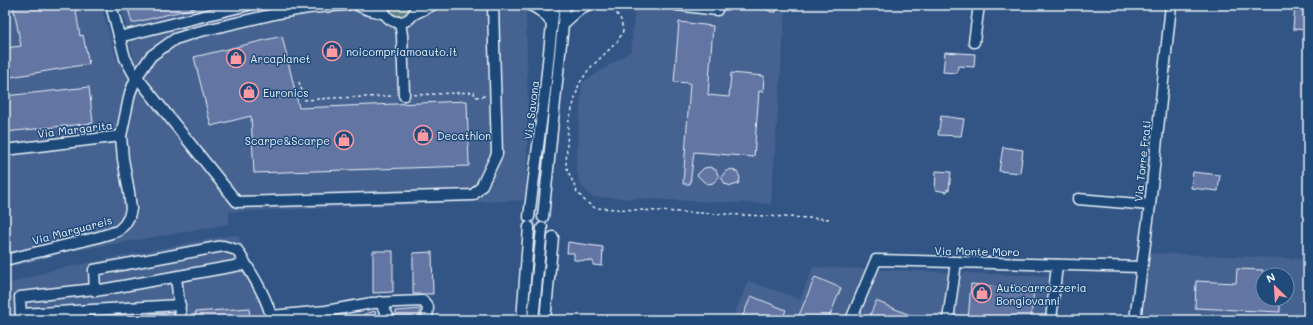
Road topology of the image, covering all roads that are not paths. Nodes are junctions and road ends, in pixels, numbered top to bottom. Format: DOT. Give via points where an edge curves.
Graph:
graph roads {
  1 [pos="111,5"];
  2 [pos="248,5"];
  3 [pos="347,5"];
  4 [pos="357,5"];
  5 [pos="433,5"];
  6 [pos="493,5"];
  7 [pos="529,5"];
  8 [pos="554,5"];
  9 [pos="565,5"];
  10 [pos="588,5"];
  11 [pos="677,5"];
  12 [pos="979,5"];
  13 [pos="1171,5"];
  14 [pos="384,9"];
  15 [pos="717,10"];
  16 [pos="409,15"];
  17 [pos="552,23"];
  18 [pos="563,24"];
  19 [pos="119,37"];
  20 [pos="974,42"];
  21 [pos="136,78"];
  22 [pos="404,95"];
  23 [pos="121,136"];
  24 [pos="5,150"];
  25 [pos="1078,199"];
  26 [pos="1150,205"];
  27 [pos="543,217"];
  28 [pos="542,228"];
  29 [pos="553,236"];
  30 [pos="5,260"];
  31 [pos="956,262"];
  32 [pos="246,264"];
  33 [pos="1057,265"];
  34 [pos="1142,267"];
  35 [pos="176,277"];
  36 [pos="95,290"];
  37 [pos="376,302"];
  38 [pos="180,305"];
  39 [pos="97,310"];
  40 [pos="21,317"];
  41 [pos="272,318"];
  42 [pos="181,320"];
  43 [pos="390,320"];
  44 [pos="427,320"];
  45 [pos="522,320"];
  46 [pos="533,320"];
  47 [pos="545,320"];
  48 [pos="851,320"];
  49 [pos="948,320"];
  50 [pos="1051,320"];
  51 [pos="1135,320"];
  1 -- 19 [label="street"];
  2 -- 19 [label="street"];
  3 -- 21 [label="street, Via Margarita" via="279,13 175,39 151,56"];
  4 -- 14 [label="street" via="366,9"];
  5 -- 16 [label="street"];
  6 -- 21 [label="street" via="497,154 481,187 473,195 237,202"];
  7 -- 17 [label="street" via="536,7"];
  8 -- 17 [label="street, Via Savona"];
  9 -- 18 [label="street, Via Savona"];
  10 -- 18 [label="street" via="580,8"];
  11 -- 15 [label="street"];
  12 -- 20 [label="street"];
  13 -- 26 [label="street, Via Torre Frati"];
  14 -- 16 [label="street" via="391,20"];
  16 -- 22 [label="street" via="402,35"];
  17 -- 45 [label="street, Via Savona" via="529,222"];
  18 -- 27 [label="street, Via Savona"];
  19 -- 21 [label="street" via="125,58"];
  21 -- 23 [label="street, Via Margarita"];
  23 -- 24 [label="street, Via Margarita"];
  23 -- 30 [label="street, Via Marguareis" via="122,159 131,209 125,224 118,231 95,238"];
  25 -- 26 [label="street"];
  26 -- 34 [label="street, Via Torre Frati"];
  28 -- 46 [label="street"];
  29 -- 47 [label="street"];
  31 -- 33 [label="street, Via Monte Moro"];
  31 -- 48 [label="street, Via Monte Moro" via="876,260"];
  31 -- 49 [label="street"];
  32 -- 35 [label="street"];
  32 -- 36 [label="street" via="238,250 223,246 94,270"];
  32 -- 41 [label="street"];
  33 -- 34 [label="street, Via Monte Moro"];
  33 -- 50 [label="street"];
  34 -- 51 [label="street, Via Torre Frati"];
  35 -- 36 [label="street"];
  35 -- 38 [label="street"];
  36 -- 39 [label="street"];
  36 -- 40 [label="street" via="20,297"];
  37 -- 41 [label="street"];
  37 -- 43 [label="street"];
  37 -- 44 [label="street" via="423,301 428,307"];
  38 -- 39 [label="street"];
  38 -- 42 [label="street"];
  39 -- 40 [label="street"];
}
